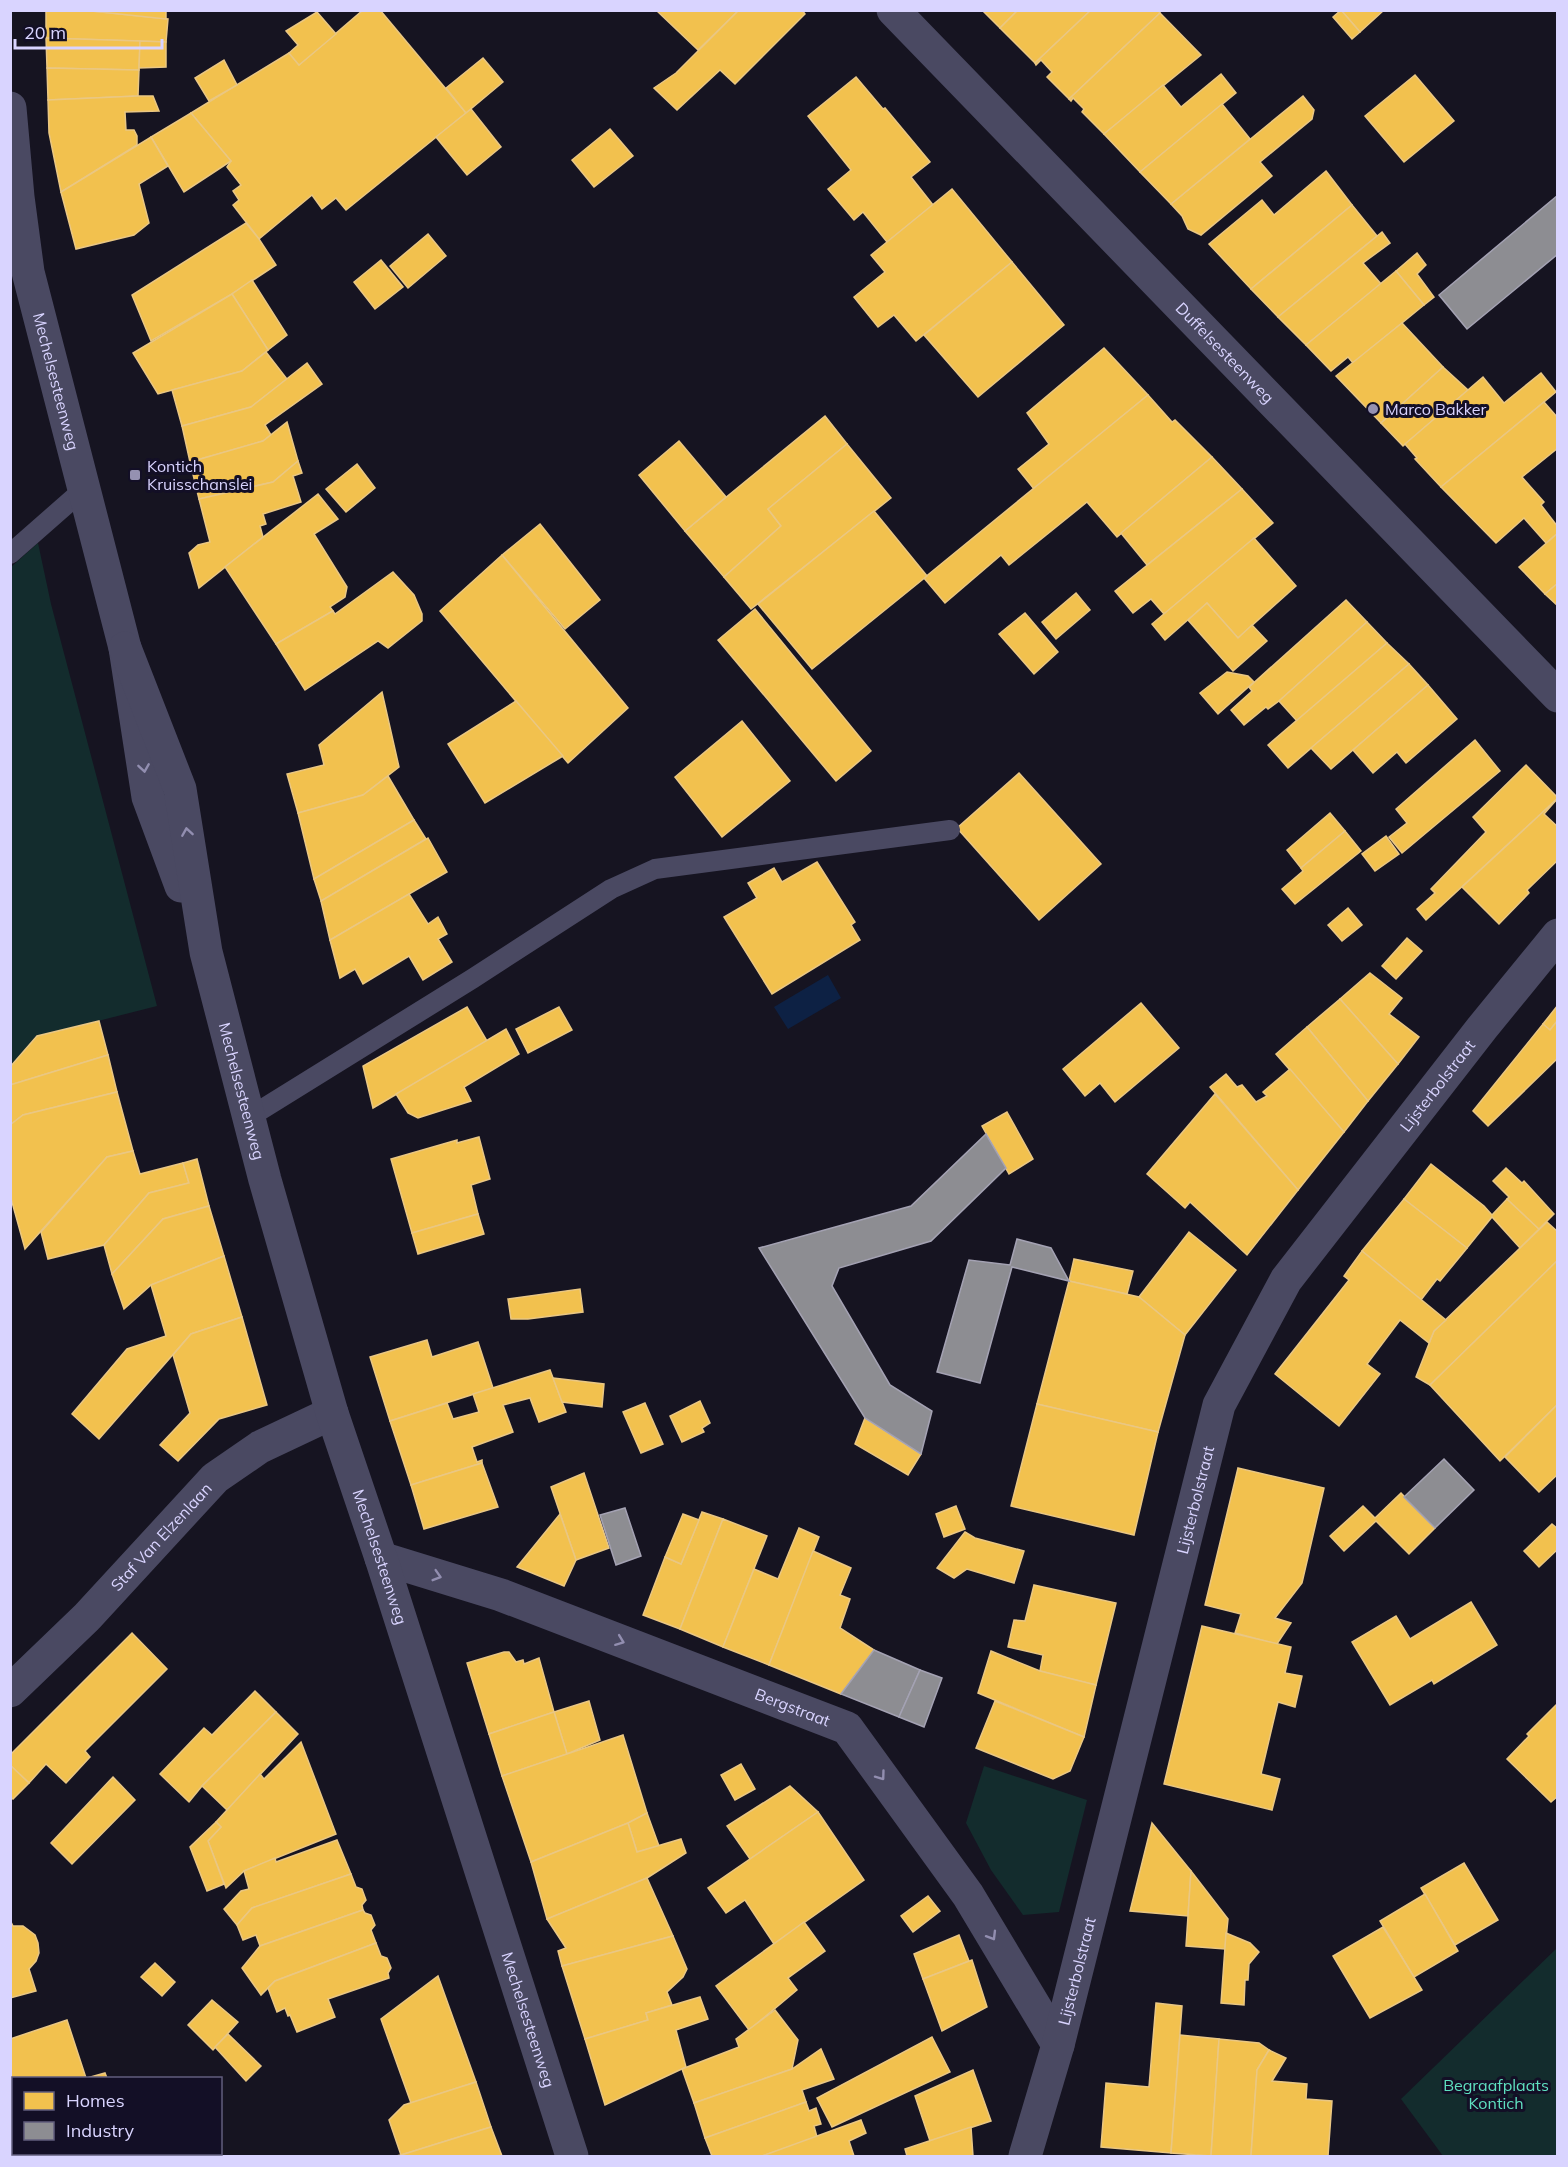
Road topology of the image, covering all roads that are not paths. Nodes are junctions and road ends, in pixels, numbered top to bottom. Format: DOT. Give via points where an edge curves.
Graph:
graph roads {
  1 [pos="893,10"];
  2 [pos="10,108"];
  3 [pos="19,275"];
  4 [pos="84,489"];
  5 [pos="10,554"];
  6 [pos="1557,696"];
  7 [pos="950,830"];
  8 [pos="1557,935"];
  9 [pos="248,1118"];
  10 [pos="332,1413"];
  11 [pos="381,1558"];
  12 [pos="10,1691"];
  13 [pos="1058,2045"];
  14 [pos="572,2157"];
  15 [pos="1025,2157"];
  1 -- 6 [label="street, Duffelsesteenweg"];
  2 -- 3 [label="street, Mechelsesteenweg" via="18,197"];
  3 -- 4 [label="street, Mechelsesteenweg"];
  4 -- 5 [label="lane"];
  4 -- 9 [label="street, Mechelsesteenweg" via="125,648 180,789 206,952"];
  7 -- 9 [label="lane" via="656,869 611,889"];
  8 -- 13 [label="street, Lijsterbolstraat" via="1286,1280 1219,1405"];
  9 -- 10 [label="street, Mechelsesteenweg"];
  10 -- 11 [label="street, Mechelsesteenweg"];
  10 -- 12 [label="street, Staf Van Elzenlaan" via="260,1447 215,1478 87,1617"];
  11 -- 13 [label="street, Bergstraat, one-way" via="501,1595 847,1728 968,1896"];
  11 -- 14 [label="street, Mechelsesteenweg"];
  13 -- 15 [label="street, Lijsterbolstraat"];
}
